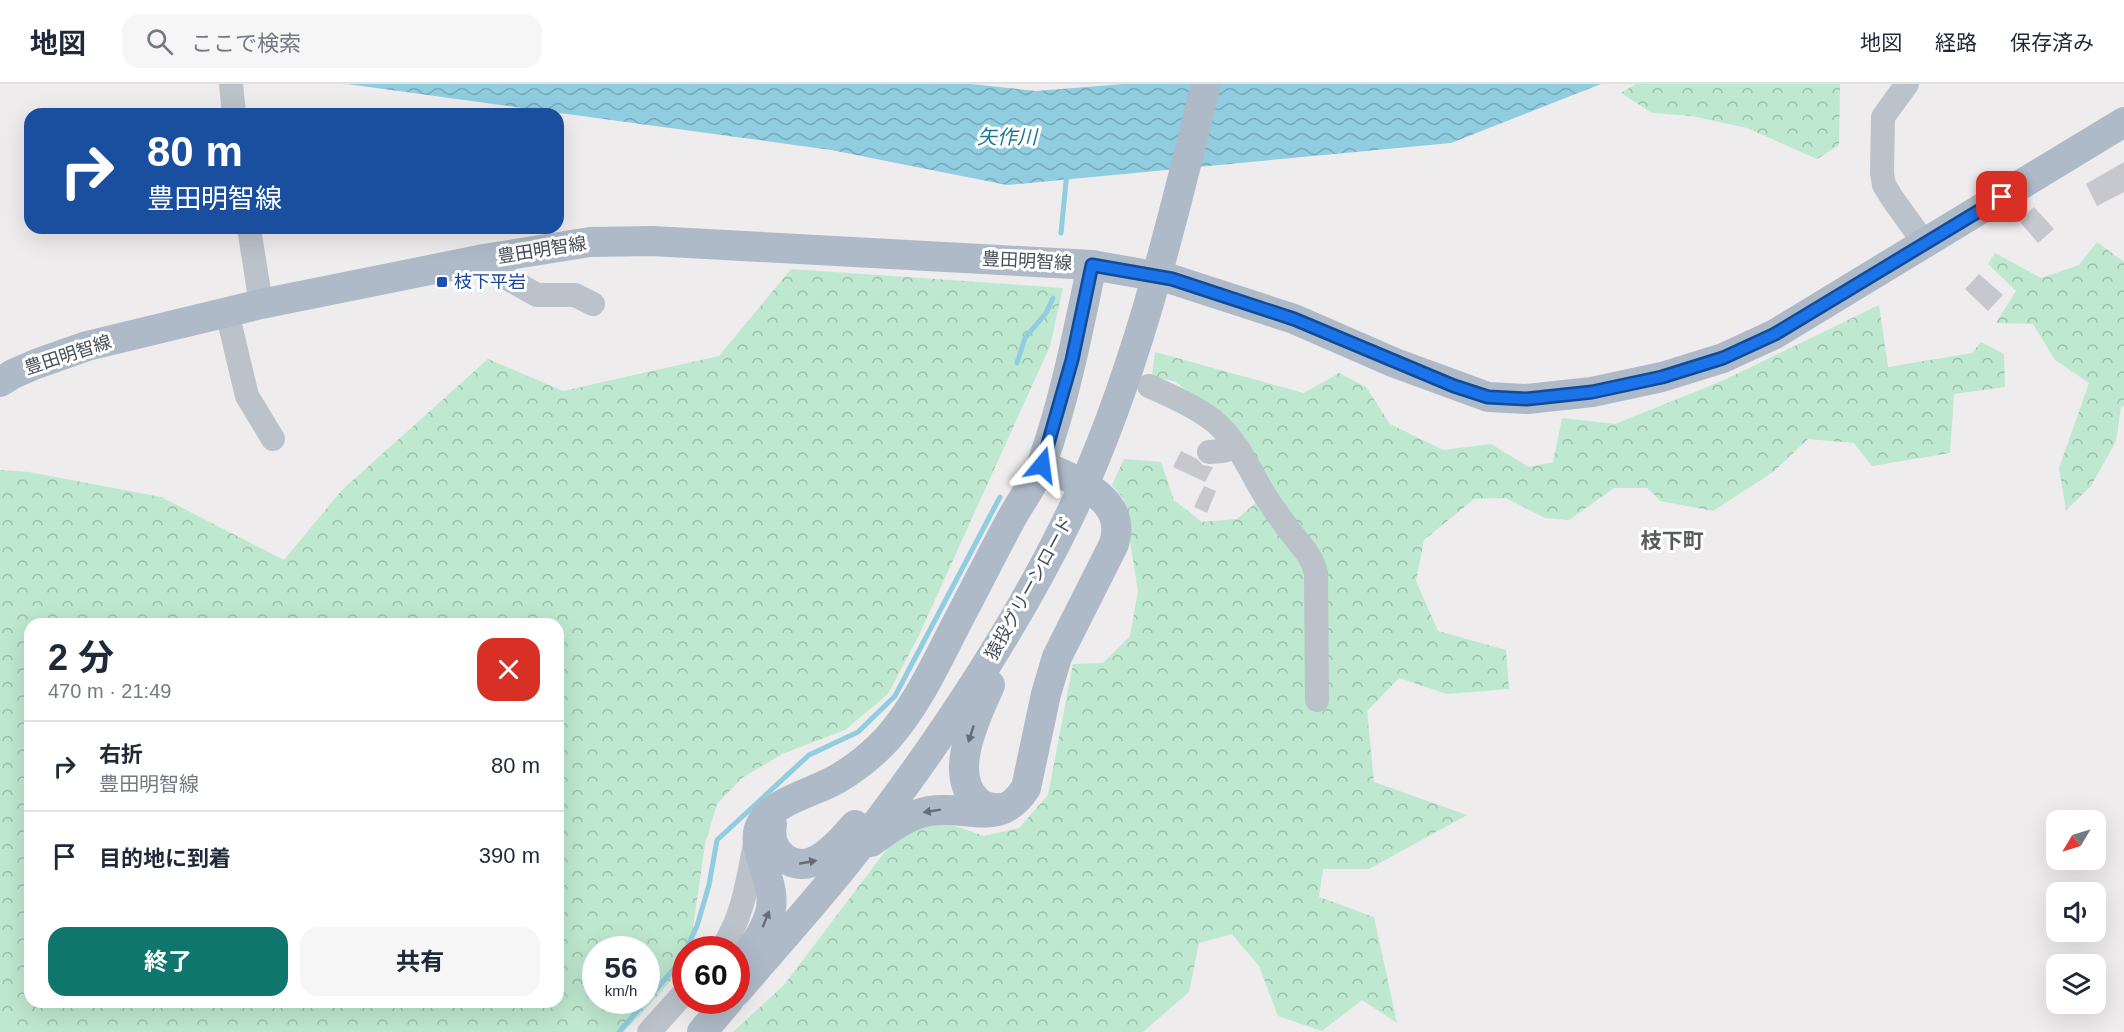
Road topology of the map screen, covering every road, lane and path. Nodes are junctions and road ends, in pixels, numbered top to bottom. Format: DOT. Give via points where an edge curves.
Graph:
graph roads {
  1 [pos="231,84"];
  2 [pos="1206,84"];
  3 [pos="1907,84"];
  4 [pos="233,108"];
  5 [pos="2124,122"];
  6 [pos="250,234"];
  7 [pos="1925,244"];
  8 [pos="484,259"];
  9 [pos="1092,265"];
  10 [pos="261,304"];
  11 [pos="592,304"];
  12 [pos="227,312"];
  13 [pos="0,382"];
  14 [pos="1149,386"];
  15 [pos="273,439"];
  16 [pos="1236,447"];
  17 [pos="1209,452"];
  18 [pos="1042,465"];
  19 [pos="1025,602"];
  20 [pos="986,665"];
  21 [pos="1317,700"];
  22 [pos="796,798"];
  23 [pos="1010,807"];
  24 [pos="757,837"];
  25 [pos="847,861"];
  26 [pos="728,936"];
  27 [pos="750,950"];
  28 [pos="750,975"];
  29 [pos="672,1007"];
  30 [pos="700,1014"];
  31 [pos="717,1014"];
  32 [pos="649,1032"];
  33 [pos="685,1032"];
  34 [pos="702,1032"];
  1 -- 4 [label="street"];
  2 -- 19 [label="main road, 猿投グリーンロード" via="1172,223 1097,453"];
  3 -- 7 [label="street" via="1883,117 1882,173 1892,198"];
  5 -- 7 [label="main road, 豊田明智線"];
  6 -- 10 [label="street"];
  7 -- 9 [label="main road, 豊田明智線" via="1775,334 1723,358 1662,377 1592,392 1527,399 1488,397 1465,390 1294,319 1172,279"];
  8 -- 9 [label="main road, 豊田明智線" via="590,242 652,241"];
  8 -- 10 [label="main road, 豊田明智線"];
  8 -- 11 [label="street" via="494,271 537,295 575,295"];
  9 -- 18 [label="main road" via="1072,360"];
  10 -- 12 [label="main road, 豊田明智線"];
  12 -- 13 [label="main road, 豊田明智線" via="87,346"];
  12 -- 15 [label="street" via="246,396"];
  14 -- 16 [label="street" via="1212,420"];
  16 -- 17 [label="street"];
  16 -- 21 [label="street" via="1287,528 1314,561"];
  18 -- 22 [label="main road" via="928,679 902,720 857,766"];
  18 -- 23 [label="main road" via="1099,495 1113,512 1117,534 1058,657 1031,773 1026,788"];
  19 -- 20 [label="main road, 猿投グリーンロード"];
  19 -- 23 [label="main road, one-way" via="975,721 964,764 965,779 975,799 990,808"];
  22 -- 20 [label="main road, one-way" via="776,815 771,835 777,852 785,859 805,864 825,855 852,828"];
  20 -- 25 [label="main road, 猿投グリーンロード"];
  22 -- 24 [label="main road" via="766,816"];
  23 -- 25 [label="main road, one-way" via="987,814 942,809 913,815"];
  24 -- 26 [label="street" via="744,899"];
  27 -- 24 [label="main road, one-way" via="770,915 770,882"];
  25 -- 28 [label="main road, 猿投グリーンロード"];
  29 -- 32 [label="street"];
  30 -- 33 [label="main road"];
  31 -- 34 [label="main road"];
}
